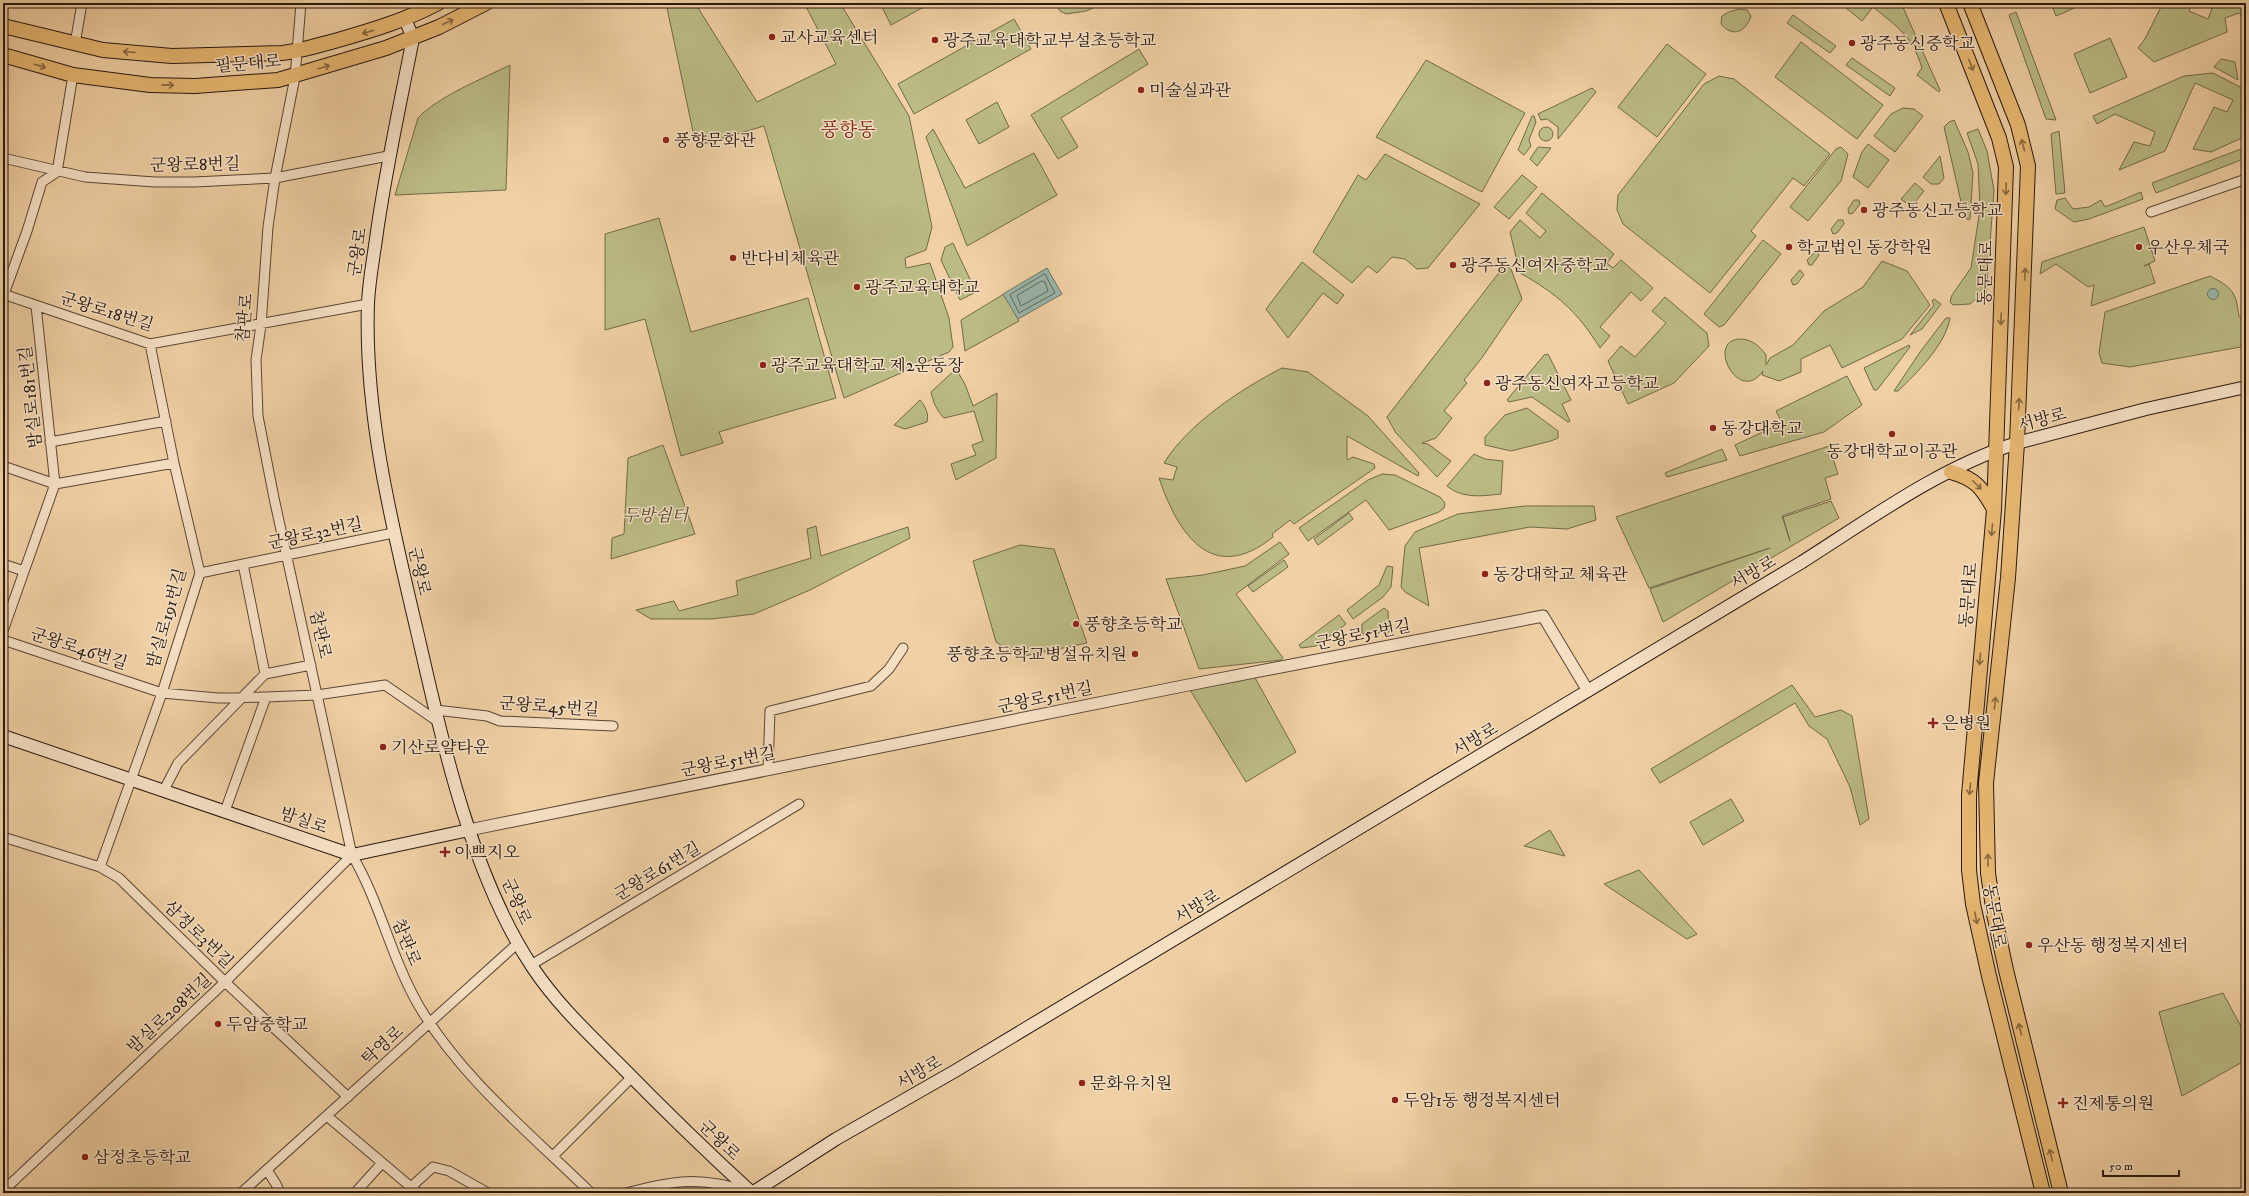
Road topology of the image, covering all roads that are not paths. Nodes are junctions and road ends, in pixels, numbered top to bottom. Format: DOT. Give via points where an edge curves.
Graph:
graph roads {
  1 [pos="82,3"];
  2 [pos="301,3"];
  3 [pos="438,3"];
  4 [pos="486,3"];
  5 [pos="1946,3"];
  6 [pos="1970,3"];
  7 [pos="405,19"];
  8 [pos="3,26"];
  9 [pos="413,38"];
  10 [pos="75,44"];
  11 [pos="298,51"];
  12 [pos="3,55"];
  13 [pos="73,75"];
  14 [pos="295,76"];
  15 [pos="388,156"];
  16 [pos="3,158"];
  17 [pos="58,172"];
  18 [pos="275,178"];
  19 [pos="2246,179"];
  20 [pos="2151,212"];
  21 [pos="4,294"];
  22 [pos="368,304"];
  23 [pos="36,306"];
  24 [pos="261,325"];
  25 [pos="150,344"];
  26 [pos="2246,387"];
  27 [pos="166,421"];
  28 [pos="50,442"];
  29 [pos="2017,443"];
  30 [pos="1997,449"];
  31 [pos="174,463"];
  32 [pos="3,466"];
  33 [pos="1951,472"];
  34 [pos="55,484"];
  35 [pos="1994,510"];
  36 [pos="393,533"];
  37 [pos="287,556"];
  38 [pos="3,564"];
  39 [pos="243,564"];
  40 [pos="24,571"];
  41 [pos="200,573"];
  42 [pos="3,631"];
  43 [pos="3,640"];
  44 [pos="903,648"];
  45 [pos="311,664"];
  46 [pos="264,674"];
  47 [pos="1588,691"];
  48 [pos="162,693"];
  49 [pos="317,695"];
  50 [pos="240,697"];
  51 [pos="266,697"];
  52 [pos="436,710"];
  53 [pos="440,723"];
  54 [pos="613,726"];
  55 [pos="3,736"];
  56 [pos="768,770"];
  57 [pos="132,780"];
  58 [pos="164,790"];
  59 [pos="799,804"];
  60 [pos="225,811"];
  61 [pos="469,830"];
  62 [pos="3,837"];
  63 [pos="352,855"];
  64 [pos="100,867"];
  65 [pos="518,943"];
  66 [pos="531,965"];
  67 [pos="225,982"];
  68 [pos="430,1022"];
  69 [pos="632,1077"];
  70 [pos="348,1097"];
  71 [pos="327,1116"];
  72 [pos="553,1156"];
  73 [pos="382,1163"];
  74 [pos="267,1170"];
  75 [pos="415,1190"];
  76 [pos="3,1191"];
  77 [pos="241,1193"];
  78 [pos="280,1193"];
  79 [pos="355,1193"];
  80 [pos="488,1193"];
  81 [pos="591,1193"];
  82 [pos="626,1193"];
  83 [pos="752,1193"];
  84 [pos="2043,1193"];
  85 [pos="2061,1193"];
  1 -- 10 [label="street"];
  2 -- 11 [label="street, 참판로"];
  3 -- 7 [label="main road, 필문대로"];
  9 -- 4 [label="main road, 필문대로, one-way"];
  5 -- 30 [label="main road, 동문대로, one-way" via="1999,138 2006,167"];
  29 -- 6 [label="main road, 동문대로, one-way" via="2028,166 2018,125"];
  7 -- 9 [label="main road"];
  7 -- 11 [label="main road, 필문대로, one-way"];
  8 -- 10 [label="main road, 필문대로"];
  14 -- 9 [label="main road, 필문대로, one-way"];
  9 -- 15 [label="main road, 군왕로"];
  11 -- 10 [label="main road, 필문대로, one-way" via="172,56 103,50"];
  11 -- 14 [label="street, 참판로"];
  12 -- 13 [label="main road, 필문대로, one-way"];
  13 -- 14 [label="main road, 필문대로, one-way" via="150,85 195,86 241,84"];
  13 -- 17 [label="street"];
  14 -- 18 [label="street, 참판로"];
  15 -- 18 [label="street, 군왕로8번길"];
  15 -- 22 [label="main road, 군왕로"];
  16 -- 17 [label="street, 군왕로8번길"];
  17 -- 18 [label="street, 군왕로8번길" via="85,177 155,182"];
  17 -- 21 [label="street" via="42,182"];
  18 -- 24 [label="street, 참판로"];
  19 -- 20 [label="street"];
  21 -- 23 [label="street, 군왕로18번길"];
  22 -- 24 [label="street, 군왕로18번길"];
  22 -- 36 [label="main road, 군왕로" via="368,359 385,492"];
  23 -- 25 [label="street, 군왕로18번길"];
  23 -- 28 [label="street, 밤실로181번길"];
  24 -- 25 [label="street, 군왕로18번길"];
  24 -- 37 [label="street, 참판로" via="256,360 258,416"];
  25 -- 27 [label="street, 밤실로191번길"];
  26 -- 29 [label="main road, 서방로" via="2146,409"];
  27 -- 28 [label="street"];
  27 -- 31 [label="street, 밤실로191번길"];
  28 -- 34 [label="street, 밤실로181번길"];
  29 -- 30 [label="main road, 서방로"];
  85 -- 29 [label="main road, 동문대로, one-way" via="2006,970 1988,873 1986,783 2008,578"];
  30 -- 33 [label="main road, 서방로"];
  30 -- 35 [label="main road, 동문대로"];
  31 -- 34 [label="street, 밤실로181번길"];
  31 -- 41 [label="street, 밤실로191번길"];
  32 -- 34 [label="street, 밤실로181번길"];
  33 -- 35 [label="main road, one-way" via="1978,484"];
  33 -- 47 [label="main road, 서방로" via="1925,485"];
  34 -- 40 [label="street, 밤실로181번길"];
  35 -- 84 [label="main road, 동문대로, one-way" via="1969,795 1969,870 1973,904 1989,976"];
  36 -- 37 [label="street, 군왕로32번길"];
  36 -- 52 [label="main road, 군왕로"];
  37 -- 39 [label="street, 군왕로32번길"];
  37 -- 45 [label="street, 참판로"];
  38 -- 40 [label="street"];
  39 -- 41 [label="street, 군왕로32번길"];
  39 -- 46 [label="street"];
  40 -- 42 [label="street, 밤실로181번길"];
  41 -- 48 [label="street, 밤실로191번길"];
  43 -- 48 [label="street, 군왕로46번길"];
  44 -- 56 [label="street" via="889,669 871,686 770,711"];
  45 -- 46 [label="street"];
  45 -- 49 [label="street, 참판로"];
  46 -- 50 [label="street"];
  47 -- 56 [label="street, 군왕로51번길" via="1543,616"];
  47 -- 83 [label="main road, 서방로" via="962,1067 836,1139"];
  48 -- 50 [label="street, 군왕로46번길" via="218,698"];
  48 -- 57 [label="street, 밤실로191번길"];
  49 -- 51 [label="street, 군왕로46번길"];
  49 -- 53 [label="street, 군왕로46번길" via="385,685"];
  49 -- 63 [label="street, 참판로"];
  50 -- 51 [label="street, 군왕로46번길"];
  50 -- 58 [label="street" via="178,762"];
  51 -- 60 [label="street"];
  52 -- 53 [label="main road, 군왕로"];
  52 -- 54 [label="street, 군왕로45번길" via="487,716 500,721"];
  53 -- 61 [label="main road, 군왕로"];
  55 -- 57 [label="main road, 밤실로"];
  56 -- 61 [label="street, 군왕로51번길"];
  57 -- 58 [label="main road, 밤실로"];
  57 -- 64 [label="street"];
  58 -- 60 [label="main road, 밤실로"];
  59 -- 66 [label="street, 군왕로61번길"];
  60 -- 63 [label="main road, 밤실로"];
  61 -- 63 [label="main road"];
  61 -- 65 [label="main road, 군왕로" via="499,906"];
  62 -- 64 [label="street, 삼정로3번길"];
  63 -- 67 [label="street, 밤실로208번길"];
  63 -- 68 [label="street, 참판로" via="364,875 398,966"];
  64 -- 67 [label="street, 삼정로3번길" via="119,878"];
  65 -- 66 [label="main road, 군왕로"];
  65 -- 68 [label="street, 탁영로"];
  66 -- 69 [label="main road, 군왕로" via="565,1010"];
  67 -- 70 [label="street, 삼정로3번길"];
  67 -- 76 [label="street, 밤실로208번길"];
  68 -- 70 [label="street, 탁영로"];
  68 -- 72 [label="street, 참판로" via="485,1091"];
  69 -- 72 [label="street"];
  69 -- 83 [label="main road, 군왕로"];
  70 -- 71 [label="street, 탁영로"];
  71 -- 73 [label="street"];
  71 -- 74 [label="street, 탁영로"];
  72 -- 81 [label="street, 참판로"];
  73 -- 75 [label="street"];
  73 -- 79 [label="street"];
  74 -- 77 [label="street, 탁영로"];
  74 -- 78 [label="street"];
  75 -- 80 [label="street" via="433,1167 449,1171"];
  82 -- 83 [label="street" via="676,1181 725,1184"];
}
